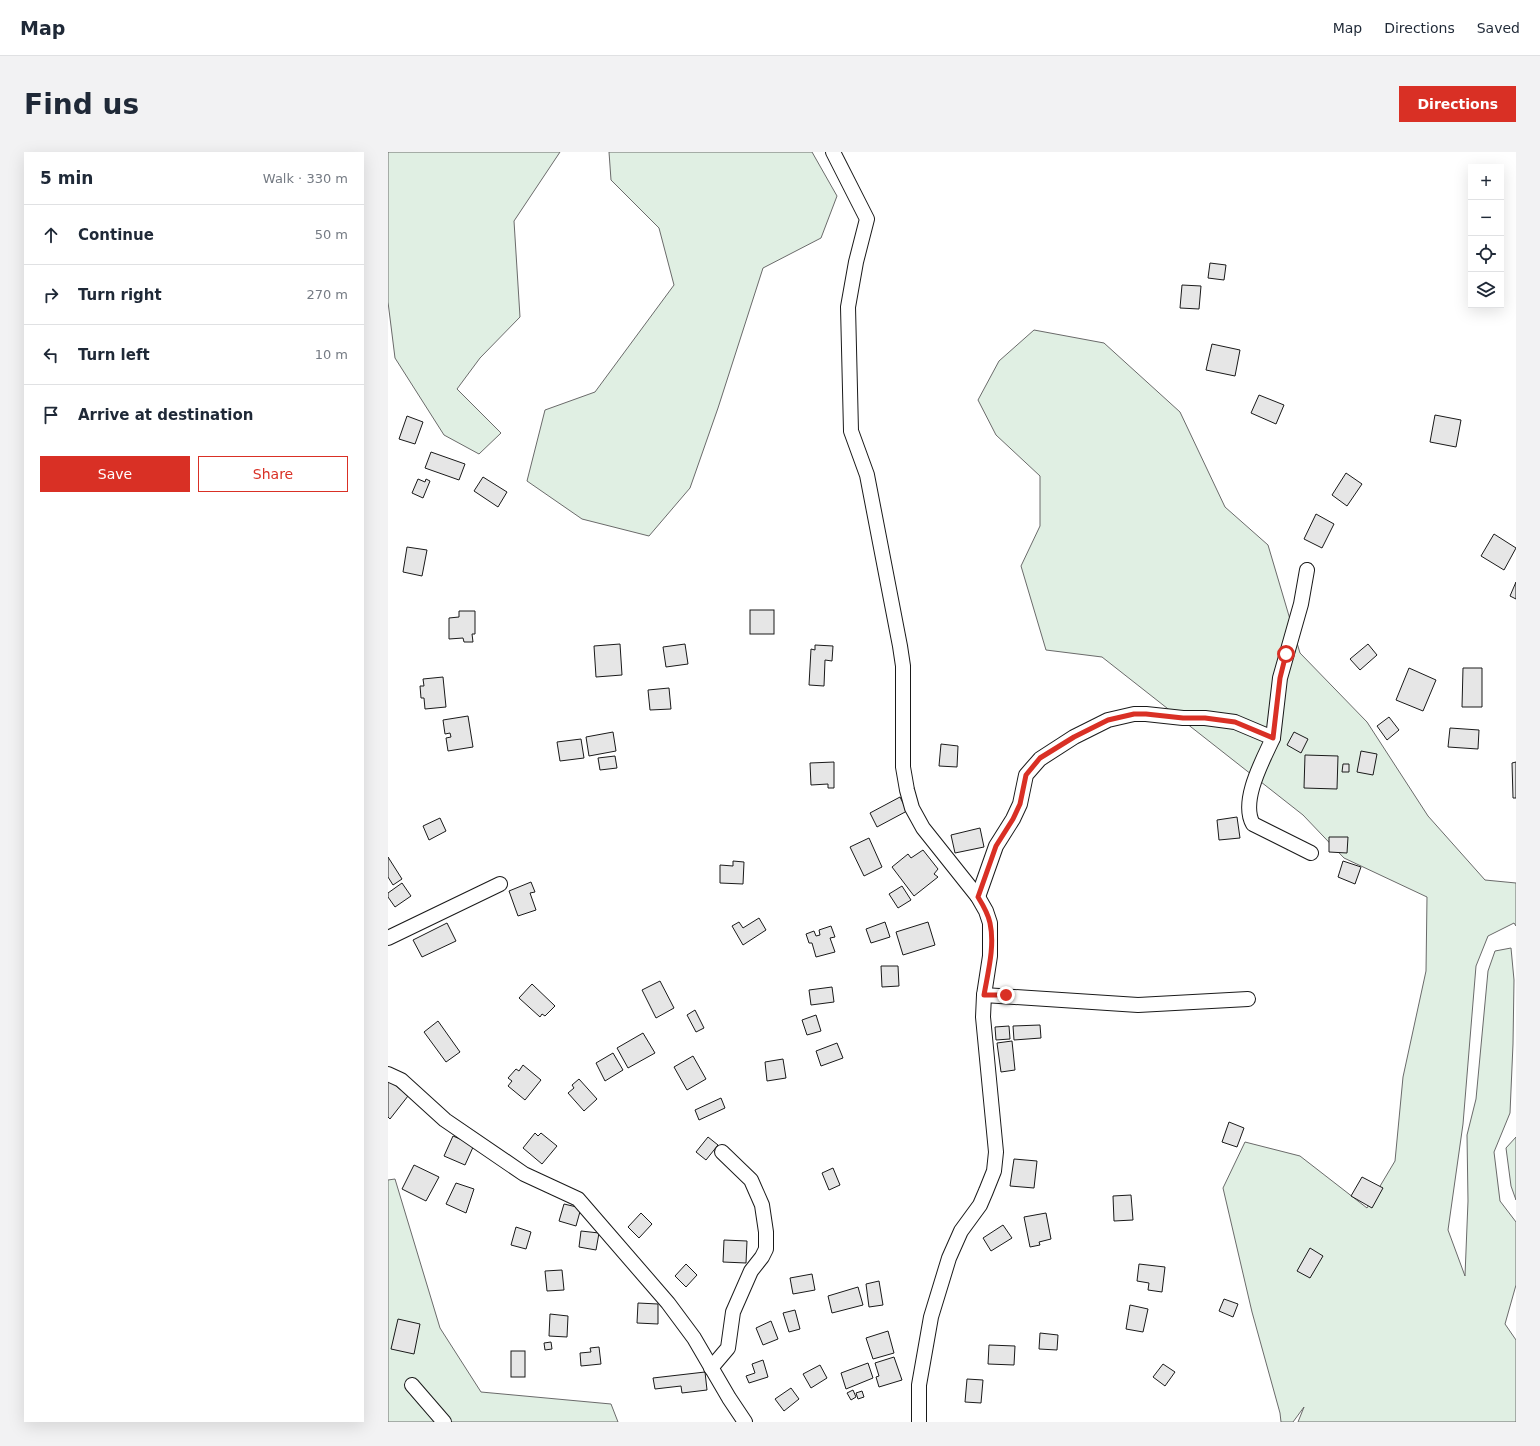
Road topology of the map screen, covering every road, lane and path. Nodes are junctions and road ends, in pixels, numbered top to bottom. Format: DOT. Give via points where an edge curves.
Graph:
graph roads {
  1 [pos="833,152"];
  2 [pos="1307,570"];
  3 [pos="1273,738"];
  4 [pos="1312,853"];
  5 [pos="500,884"];
  6 [pos="978,897"];
  7 [pos="388,938"];
  8 [pos="984,995"];
  9 [pos="1248,999"];
  10 [pos="388,1074"];
  11 [pos="722,1152"];
  12 [pos="711,1368"];
  13 [pos="412,1385"];
  14 [pos="444,1422"];
  15 [pos="745,1422"];
  16 [pos="919,1422"];
  1 -- 6 [label="street" via="867,220 848,307 851,431 867,475 903,666 903,767 907,790 912,808 923,828"];
  2 -- 3 [label="street" via="1301,604 1280,678"];
  3 -- 4 [label="street" via="1257,773 1251,794 1251,819 1254,824"];
  3 -- 6 [label="street" via="1235,722 1146,714 1108,720 1074,737 1040,758 1026,775 1020,804 996,846"];
  5 -- 7 [label="street"];
  6 -- 8 [label="street" via="990,923 991,937"];
  8 -- 9 [label="street" via="1138,1005"];
  8 -- 16 [label="street" via="983,1016 996,1152 994,1171 980,1205 962,1231 949,1258 931,1317 919,1385"];
  10 -- 12 [label="street" via="401,1080 445,1120 524,1174 578,1199 668,1303 694,1338"];
  11 -- 12 [label="street" via="751,1180 762,1205 766,1249 751,1271 733,1312 728,1348"];
  12 -- 15 [label="street"];
  13 -- 14 [label="street"];
}
